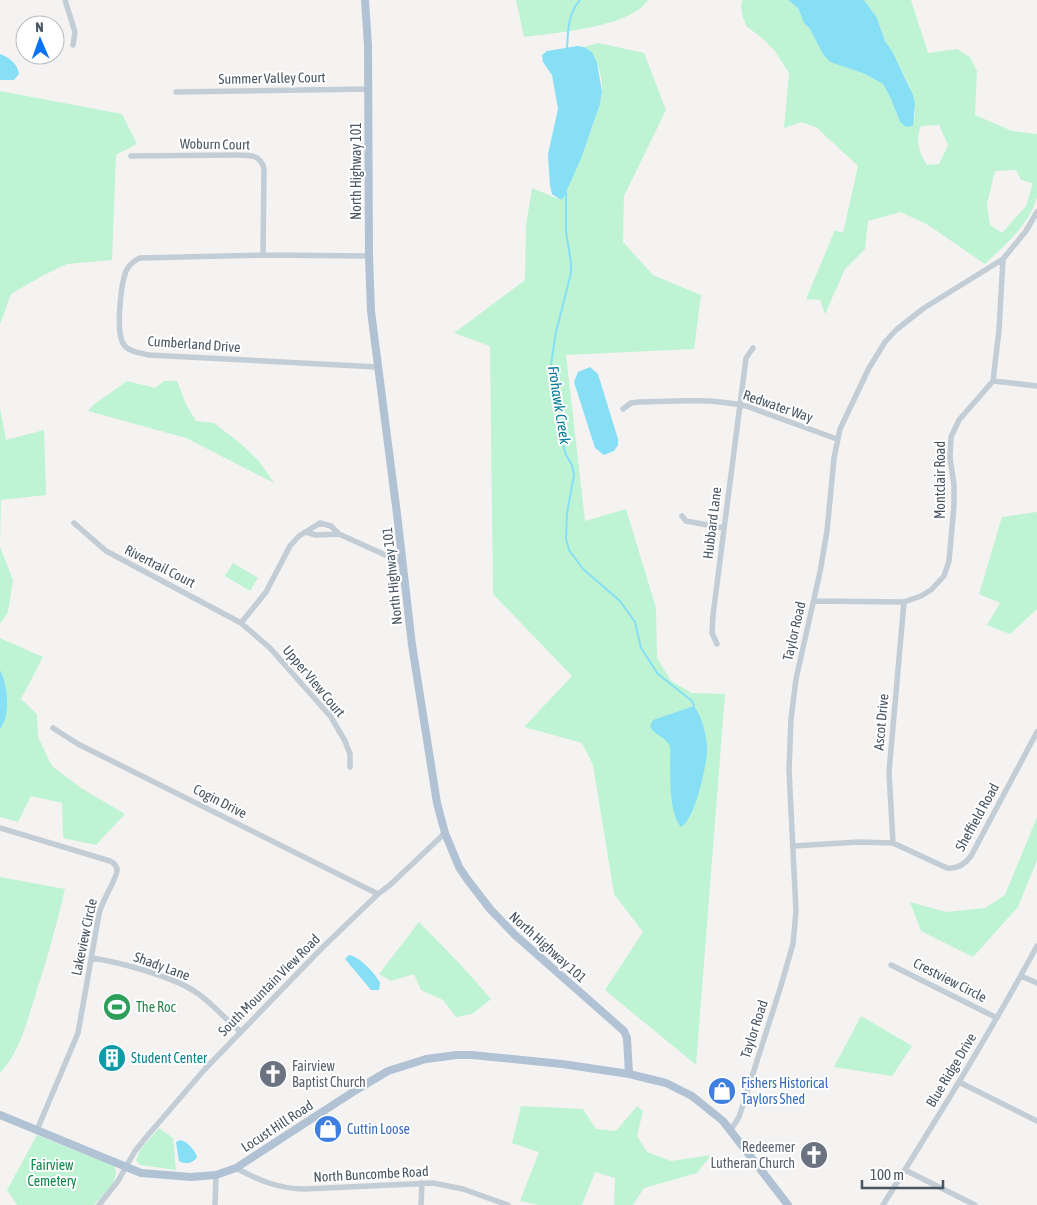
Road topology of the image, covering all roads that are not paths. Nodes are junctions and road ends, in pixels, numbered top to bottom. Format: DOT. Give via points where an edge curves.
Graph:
graph roads {
  1 [pos="65,0"];
  2 [pos="365,0"];
  3 [pos="73,44"];
  4 [pos="368,88"];
  5 [pos="176,92"];
  6 [pos="132,156"];
  7 [pos="1037,212"];
  8 [pos="263,255"];
  9 [pos="369,256"];
  10 [pos="1003,259"];
  11 [pos="753,348"];
  12 [pos="378,367"];
  13 [pos="993,381"];
  14 [pos="1037,386"];
  15 [pos="739,404"];
  16 [pos="623,409"];
  17 [pos="837,439"];
  18 [pos="682,516"];
  19 [pos="74,523"];
  20 [pos="724,528"];
  21 [pos="306,532"];
  22 [pos="339,534"];
  23 [pos="403,563"];
  24 [pos="814,601"];
  25 [pos="904,602"];
  26 [pos="241,623"];
  27 [pos="716,644"];
  28 [pos="52,728"];
  29 [pos="1037,732"];
  30 [pos="350,767"];
  31 [pos="0,828"];
  32 [pos="445,833"];
  33 [pos="893,843"];
  34 [pos="793,846"];
  35 [pos="378,894"];
  36 [pos="1037,946"];
  37 [pos="92,958"];
  38 [pos="891,965"];
  39 [pos="1021,976"];
  40 [pos="1037,983"];
  41 [pos="998,1018"];
  42 [pos="240,1031"];
  43 [pos="628,1074"];
  44 [pos="959,1082"];
  45 [pos="0,1115"];
  46 [pos="1037,1121"];
  47 [pos="37,1130"];
  48 [pos="730,1130"];
  49 [pos="125,1167"];
  50 [pos="236,1168"];
  51 [pos="905,1170"];
  52 [pos="216,1175"];
  53 [pos="422,1183"];
  54 [pos="99,1205"];
  55 [pos="215,1205"];
  56 [pos="420,1205"];
  57 [pos="508,1205"];
  58 [pos="788,1205"];
  59 [pos="883,1205"];
  60 [pos="975,1205"];
  1 -- 3 [label="street" via="74,32"];
  2 -- 4 [label="main road, North Highway 101"];
  4 -- 5 [label="street, Summer Valley Court"];
  4 -- 9 [label="main road, North Highway 101"];
  6 -- 8 [label="street, Woburn Court" via="238,154 259,159 264,169"];
  7 -- 10 [label="street, Taylor Road"];
  8 -- 9 [label="street, Cumberland Drive"];
  8 -- 12 [label="street, Cumberland Drive" via="135,260 126,272 122,288 120,332 124,345 133,351 161,356"];
  9 -- 12 [label="main road, North Highway 101"];
  10 -- 13 [label="street"];
  10 -- 17 [label="street, Taylor Road" via="924,308 896,330 869,368"];
  11 -- 15 [label="street, Hubbard Lane" via="746,358"];
  12 -- 23 [label="main road, North Highway 101"];
  13 -- 14 [label="street"];
  13 -- 25 [label="street, Montclair Road" via="959,420 951,437 954,505 947,569 931,590"];
  15 -- 16 [label="street, Redwater Way" via="704,400 639,402"];
  15 -- 17 [label="street, Redwater Way"];
  15 -- 20 [label="street, Hubbard Lane"];
  17 -- 24 [label="street, Taylor Road" via="827,531"];
  18 -- 20 [label="street" via="686,521"];
  19 -- 26 [label="street, Rivertrail Court" via="106,551"];
  20 -- 27 [label="street, Hubbard Lane" via="712,633"];
  21 -- 22 [label="street" via="316,536"];
  21 -- 22 [label="street" via="320,523 331,526"];
  21 -- 26 [label="street" via="290,546 266,592"];
  22 -- 23 [label="street"];
  23 -- 32 [label="main road, North Highway 101" via="417,682"];
  24 -- 25 [label="street, Montclair Road"];
  24 -- 34 [label="street, Taylor Road" via="796,679 791,719 789,770"];
  25 -- 33 [label="street, Ascot Drive" via="890,772"];
  26 -- 30 [label="street, Upper View Court" via="270,648 331,717 350,754"];
  28 -- 35 [label="street, Cogin Drive"];
  29 -- 33 [label="street, Sheffield Road" via="965,863 947,868"];
  31 -- 37 [label="street, Lakeview Circle" via="116,865 118,871 101,907"];
  32 -- 35 [label="street, South Mountain View Road"];
  32 -- 43 [label="main road, North Highway 101" via="467,879 500,920 624,1031"];
  33 -- 34 [label="street, Sheffield Road"];
  34 -- 48 [label="street, Taylor Road" via="796,921 791,954 739,1117"];
  35 -- 42 [label="street, South Mountain View Road"];
  36 -- 39 [label="street, Blue Ridge Drive"];
  37 -- 42 [label="street, Shady Lane" via="122,964 187,987"];
  37 -- 47 [label="street, Lakeview Circle" via="78,1033"];
  38 -- 41 [label="street, Crestview Circle"];
  39 -- 40 [label="street"];
  39 -- 41 [label="street, Blue Ridge Drive"];
  41 -- 44 [label="street, Blue Ridge Drive"];
  42 -- 49 [label="street, South Mountain View Road" via="172,1106"];
  43 -- 48 [label="main road, Locust Hill Road" via="666,1083 692,1096"];
  43 -- 50 [label="main road, Locust Hill Road" via="499,1057 457,1055 426,1059 399,1067 368,1082"];
  44 -- 46 [label="street"];
  44 -- 51 [label="street, Blue Ridge Drive"];
  45 -- 47 [label="main road, Locust Hill Road"];
  47 -- 49 [label="main road, Locust Hill Road"];
  48 -- 58 [label="main road, Locust Hill Road"];
  49 -- 52 [label="main road, Locust Hill Road" via="163,1176"];
  49 -- 54 [label="street, South Mountain View Road"];
  50 -- 52 [label="main road, Locust Hill Road"];
  50 -- 53 [label="street, North Buncombe Road" via="268,1183 295,1189"];
  51 -- 59 [label="street, Blue Ridge Drive"];
  51 -- 60 [label="street"];
  52 -- 55 [label="street"];
  53 -- 56 [label="street"];
  53 -- 57 [label="street, North Buncombe Road" via="463,1189"];
}
